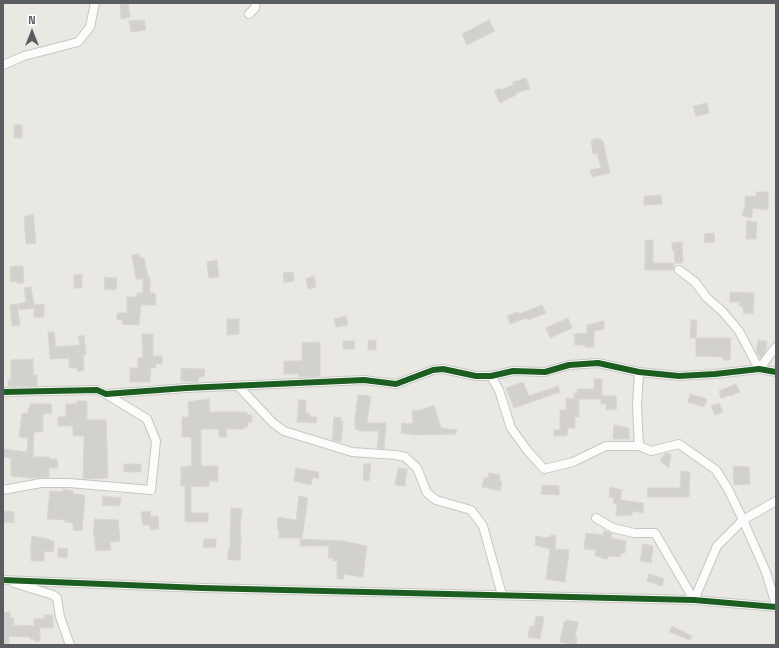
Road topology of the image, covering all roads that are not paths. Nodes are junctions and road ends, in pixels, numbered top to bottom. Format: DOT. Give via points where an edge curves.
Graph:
graph roads {
  1 [pos="95,3"];
  2 [pos="256,3"];
  3 [pos="249,14"];
  4 [pos="3,65"];
  5 [pos="679,270"];
  6 [pos="776,347"];
  7 [pos="759,369"];
  8 [pos="639,372"];
  9 [pos="776,372"];
  10 [pos="491,376"];
  11 [pos="239,387"];
  12 [pos="3,392"];
  13 [pos="106,394"];
  14 [pos="639,446"];
  15 [pos="3,490"];
  16 [pos="776,501"];
  17 [pos="596,518"];
  18 [pos="743,520"];
  19 [pos="4,580"];
  20 [pos="502,595"];
  21 [pos="694,600"];
  22 [pos="776,606"];
  23 [pos="70,645"];
  1 -- 4 [label="street" via="90,27 78,42 24,56"];
  2 -- 3 [label="street"];
  5 -- 7 [label="street" via="695,282 739,331"];
  6 -- 7 [label="street"];
  7 -- 8 [label="street" via="679,376"];
  7 -- 9 [label="street"];
  8 -- 10 [label="street" via="598,363 570,365 545,372 513,371"];
  8 -- 14 [label="street" via="636,406"];
  10 -- 11 [label="street" via="476,376 443,369 433,370 396,384 364,380"];
  10 -- 14 [label="street" via="499,390 511,428 544,469 573,462 606,446"];
  11 -- 13 [label="street"];
  11 -- 20 [label="street" via="284,431 352,452 406,457 417,468 427,493 436,500 471,510 483,526"];
  12 -- 13 [label="street" via="97,390"];
  13 -- 15 [label="street" via="147,419 156,441 151,490 69,483 41,483"];
  14 -- 18 [label="street" via="651,451 679,444 716,470"];
  16 -- 18 [label="street"];
  17 -- 21 [label="street" via="620,530 655,533"];
  18 -- 21 [label="street" via="717,546"];
  18 -- 22 [label="street" via="766,572"];
  19 -- 20 [label="street" via="202,588"];
  19 -- 23 [label="street" via="57,598 60,617"];
  20 -- 21 [label="street"];
  21 -- 22 [label="street"];
}
